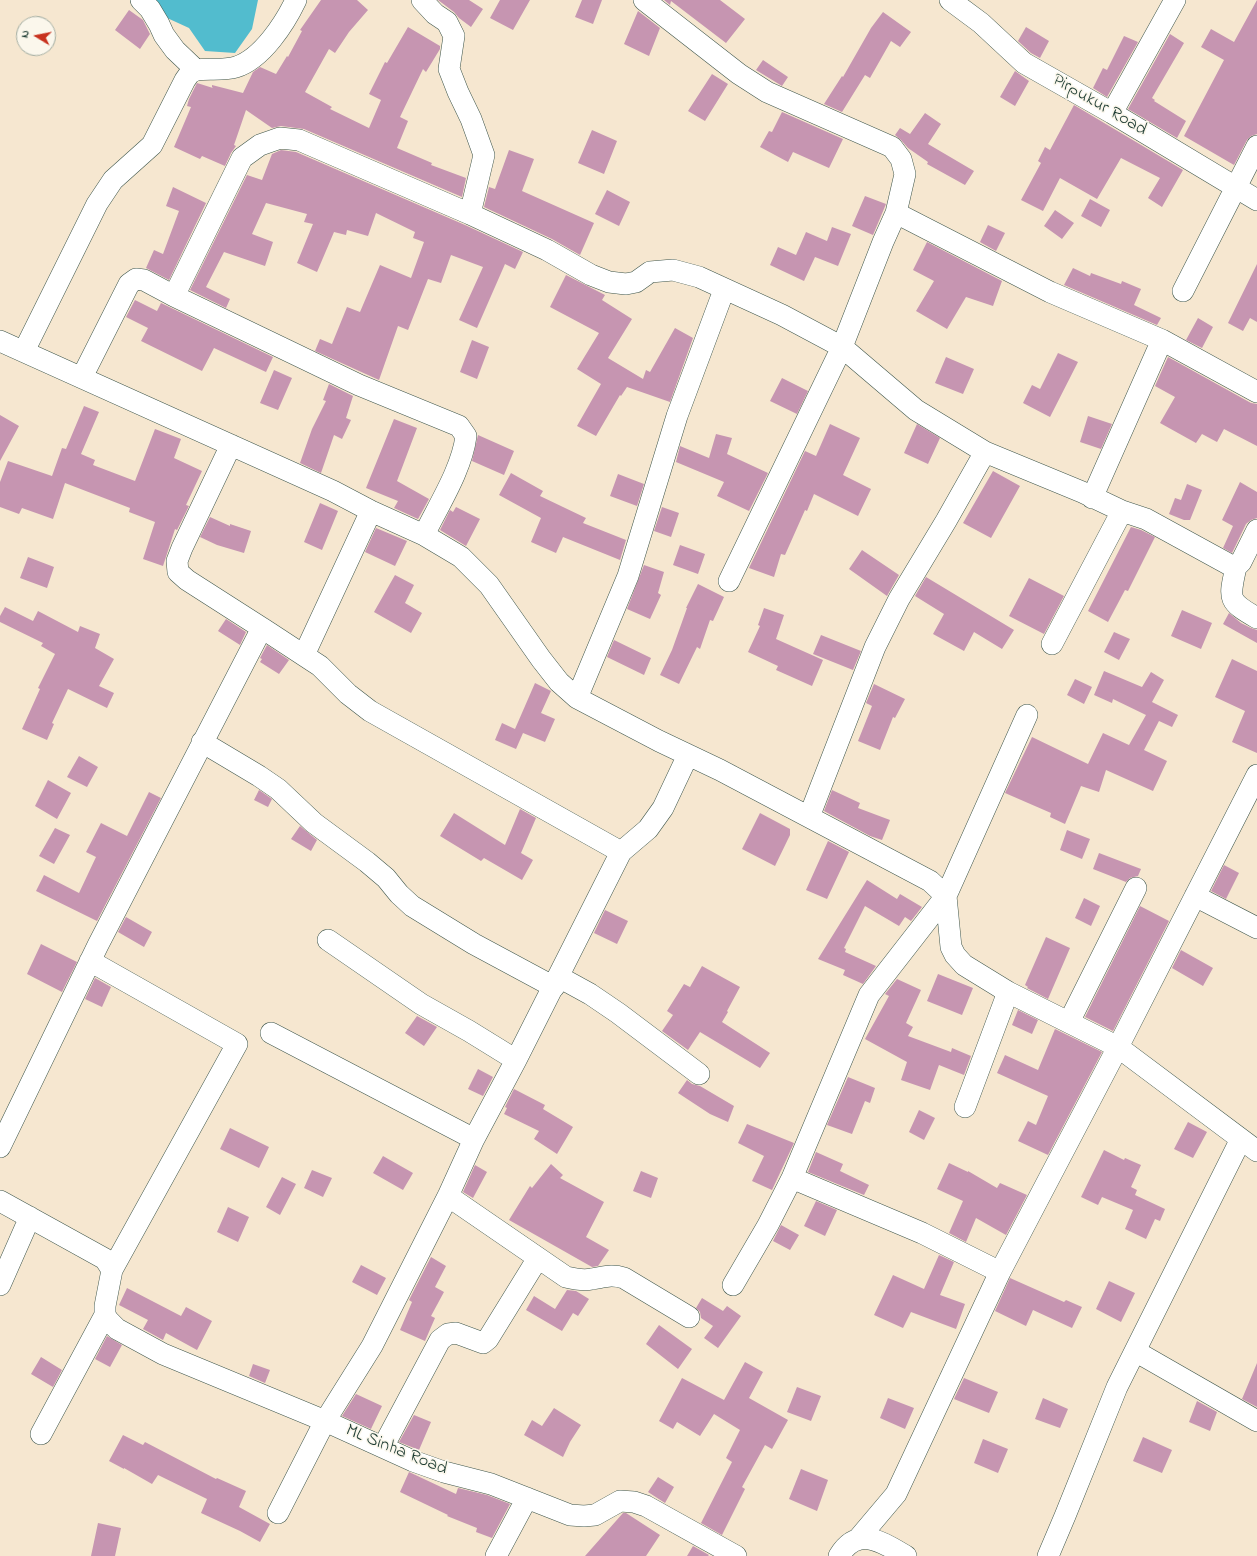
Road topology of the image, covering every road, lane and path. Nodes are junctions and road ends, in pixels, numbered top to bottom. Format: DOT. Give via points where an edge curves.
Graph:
graph roads {
  1 [pos="140,0"];
  2 [pos="296,0"];
  3 [pos="422,0"];
  4 [pos="644,0"];
  5 [pos="950,0"];
  6 [pos="1175,0"];
  7 [pos="196,70"];
  8 [pos="1112,113"];
  9 [pos="1257,146"];
  10 [pos="1235,188"];
  11 [pos="1257,200"];
  12 [pos="896,213"];
  13 [pos="470,214"];
  14 [pos="724,290"];
  15 [pos="1183,291"];
  16 [pos="174,296"];
  17 [pos="0,340"];
  18 [pos="1162,340"];
  19 [pos="842,347"];
  20 [pos="24,351"];
  21 [pos="82,377"];
  22 [pos="1257,392"];
  23 [pos="231,445"];
  24 [pos="985,452"];
  25 [pos="1092,498"];
  26 [pos="371,511"];
  27 [pos="1122,511"];
  28 [pos="1257,530"];
  29 [pos="424,535"];
  30 [pos="1236,567"];
  31 [pos="729,581"];
  32 [pos="1257,618"];
  33 [pos="262,628"];
  34 [pos="1052,644"];
  35 [pos="304,655"];
  36 [pos="577,698"];
  37 [pos="1027,715"];
  38 [pos="202,742"];
  39 [pos="688,755"];
  40 [pos="1257,775"];
  41 [pos="809,817"];
  42 [pos="621,852"];
  43 [pos="1136,888"];
  44 [pos="946,896"];
  45 [pos="1195,896"];
  46 [pos="1257,928"];
  47 [pos="328,940"];
  48 [pos="90,961"];
  49 [pos="556,982"];
  50 [pos="1008,992"];
  51 [pos="1069,1022"];
  52 [pos="271,1033"];
  53 [pos="1118,1047"];
  54 [pos="516,1060"];
  55 [pos="699,1074"];
  56 [pos="965,1107"];
  57 [pos="474,1139"];
  58 [pos="1249,1145"];
  59 [pos="0,1147"];
  60 [pos="792,1178"];
  61 [pos="448,1196"];
  62 [pos="0,1201"];
  63 [pos="30,1218"];
  64 [pos="538,1258"];
  65 [pos="112,1270"];
  66 [pos="1000,1272"];
  67 [pos="0,1285"];
  68 [pos="733,1285"];
  69 [pos="105,1315"];
  70 [pos="689,1317"];
  71 [pos="1135,1351"];
  72 [pos="325,1421"];
  73 [pos="1257,1421"];
  74 [pos="41,1434"];
  75 [pos="383,1447"];
  76 [pos="527,1498"];
  77 [pos="278,1513"];
  78 [pos="858,1539"];
  79 [pos="496,1556"];
  80 [pos="503,1556"];
  81 [pos="736,1556"];
  82 [pos="839,1556"];
  83 [pos="906,1556"];
  84 [pos="1048,1556"];
  1 -- 7 [label="street" via="150,8 175,50"];
  2 -- 7 [label="street" via="269,43 249,61 235,67"];
  3 -- 13 [label="street" via="447,22 454,36 449,69 484,155"];
  4 -- 12 [label="street" via="739,74 767,92 892,147 901,159 905,174"];
  5 -- 8 [label="street, Pirpukur Road" via="1024,63"];
  6 -- 8 [label="street"];
  7 -- 20 [label="street" via="185,80 152,145 113,180 97,204"];
  8 -- 10 [label="street, Pirpukur Road"];
  9 -- 10 [label="street"];
  10 -- 11 [label="street, Pirpukur Road"];
  10 -- 15 [label="street"];
  12 -- 18 [label="street" via="1050,292"];
  12 -- 19 [label="street"];
  13 -- 14 [label="street" via="609,282 626,284 636,282 650,272 673,270 699,277"];
  13 -- 16 [label="street" via="299,140 280,138 260,145 242,158"];
  14 -- 19 [label="street" via="782,315"];
  14 -- 36 [label="street" via="678,416 628,576"];
  16 -- 21 [label="street" via="144,280 136,279 129,284"];
  16 -- 29 [label="street" via="358,385 459,426 466,436 465,449"];
  17 -- 20 [label="street"];
  18 -- 22 [label="street"];
  18 -- 25 [label="street"];
  19 -- 24 [label="street" via="916,410"];
  19 -- 31 [label="street"];
  20 -- 21 [label="street"];
  21 -- 23 [label="street"];
  23 -- 26 [label="street"];
  23 -- 33 [label="street" via="182,548 177,561 178,572"];
  24 -- 25 [label="street"];
  24 -- 41 [label="street" via="899,599 875,647"];
  25 -- 27 [label="street"];
  26 -- 29 [label="street"];
  26 -- 35 [label="street"];
  27 -- 30 [label="street" via="1146,519"];
  27 -- 34 [label="street"];
  28 -- 30 [label="street"];
  29 -- 36 [label="street" via="461,557 489,585 541,659 559,682"];
  30 -- 32 [label="street" via="1231,590 1232,598 1236,605"];
  33 -- 35 [label="street"];
  33 -- 38 [label="street"];
  35 -- 42 [label="street" via="370,710"];
  36 -- 39 [label="street"];
  37 -- 44 [label="street"];
  38 -- 48 [label="street"];
  38 -- 49 [label="street" via="278,789 314,823 386,878 412,906 474,944"];
  39 -- 41 [label="street"];
  39 -- 42 [label="street" via="663,808 648,829"];
  40 -- 45 [label="street"];
  41 -- 44 [label="street" via="930,882"];
  42 -- 49 [label="street"];
  43 -- 51 [label="street"];
  44 -- 50 [label="street" via="948,934 955,956 964,965"];
  44 -- 60 [label="street" via="869,994"];
  45 -- 46 [label="street"];
  45 -- 53 [label="street"];
  47 -- 54 [label="street" via="421,1004"];
  48 -- 59 [label="street"];
  48 -- 65 [label="street" via="237,1044"];
  49 -- 54 [label="street"];
  49 -- 55 [label="street" via="590,994"];
  50 -- 51 [label="street"];
  50 -- 56 [label="street"];
  51 -- 53 [label="street"];
  52 -- 57 [label="street"];
  53 -- 58 [label="street"];
  53 -- 66 [label="street"];
  54 -- 57 [label="street"];
  57 -- 61 [label="street"];
  58 -- 71 [label="street"];
  60 -- 66 [label="street" via="922,1234"];
  60 -- 68 [label="street"];
  61 -- 64 [label="street"];
  61 -- 72 [label="street" via="372,1346"];
  62 -- 63 [label="street"];
  63 -- 65 [label="street" via="105,1259"];
  63 -- 67 [label="street"];
  64 -- 70 [label="street" via="566,1277 591,1280 614,1275 624,1278"];
  64 -- 75 [label="street" via="483,1343 456,1333 448,1334 440,1340"];
  65 -- 69 [label="street"];
  66 -- 78 [label="street" via="896,1494"];
  69 -- 72 [label="street, ML Sinha Road" via="117,1329 163,1354"];
  69 -- 74 [label="street"];
  71 -- 73 [label="street"];
  71 -- 84 [label="street" via="1117,1387"];
  72 -- 75 [label="street, ML Sinha Road"];
  72 -- 77 [label="street"];
  75 -- 76 [label="street, ML Sinha Road" via="444,1472 491,1484"];
  76 -- 79 [label="street"];
  76 -- 80 [label="street"];
  76 -- 81 [label="street, ML Sinha Road" via="570,1515 584,1516 595,1514 620,1501 634,1502 646,1506"];
  78 -- 82 [label="street" via="844,1547"];
  78 -- 83 [label="street" via="881,1541"];
}
